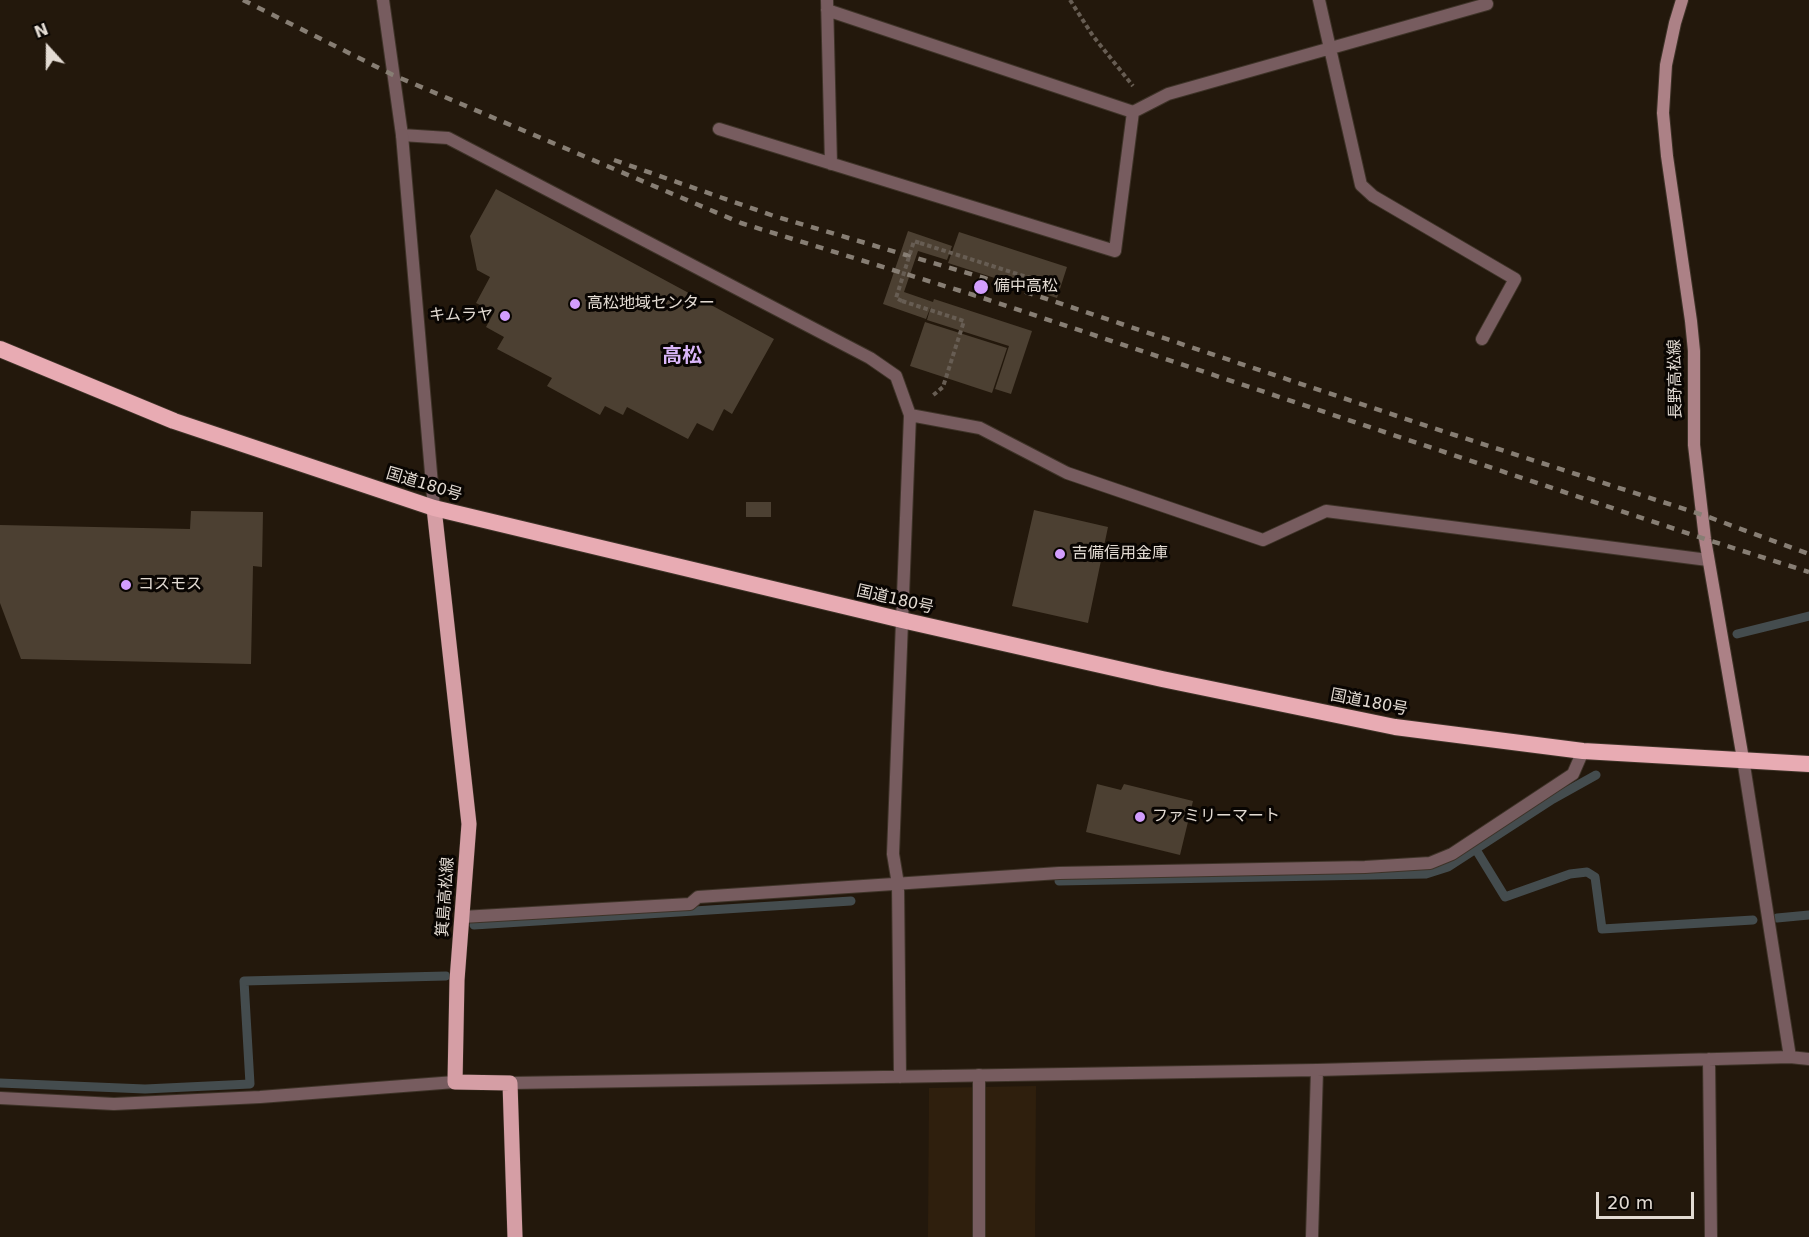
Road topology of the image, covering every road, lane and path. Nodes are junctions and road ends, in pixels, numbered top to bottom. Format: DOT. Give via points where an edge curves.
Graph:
graph roads {
  1 [pos="382,0"];
  2 [pos="1070,0"];
  3 [pos="1319,0"];
  4 [pos="1682,0"];
  5 [pos="1487,4"];
  6 [pos="827,5"];
  7 [pos="1330,48"];
  8 [pos="1149,104"];
  9 [pos="1133,112"];
  10 [pos="719,129"];
  11 [pos="402,135"];
  12 [pos="831,164"];
  13 [pos="1052,285"];
  14 [pos="1482,339"];
  15 [pos="0,349"];
  16 [pos="910,415"];
  17 [pos="434,508"];
  18 [pos="1708,560"];
  19 [pos="902,620"];
  20 [pos="1583,751"];
  21 [pos="1743,759"];
  22 [pos="1809,764"];
  23 [pos="898,884"];
  24 [pos="462,917"];
  25 [pos="1790,1057"];
  26 [pos="1709,1059"];
  27 [pos="1809,1059"];
  28 [pos="1317,1070"];
  29 [pos="979,1075"];
  30 [pos="900,1077"];
  31 [pos="455,1082"];
  32 [pos="510,1083"];
  33 [pos="0,1098"];
  34 [pos="515,1237"];
  35 [pos="979,1237"];
  36 [pos="1312,1237"];
  37 [pos="1711,1237"];
  1 -- 11 [label="street"];
  2 -- 8 [label="path" via="1093,36"];
  3 -- 7 [label="street"];
  4 -- 18 [label="main road, 長野高松線" via="1666,65 1663,113 1691,321 1694,446"];
  5 -- 7 [label="street"];
  6 -- 9 [label="street"];
  6 -- 12 [label="street"];
  7 -- 8 [label="street" via="1168,94"];
  7 -- 14 [label="street" via="1361,185 1373,196 1515,279"];
  8 -- 9 [label="street"];
  9 -- 12 [label="street" via="1115,251"];
  10 -- 12 [label="street"];
  11 -- 16 [label="street" via="448,138 870,358 896,376"];
  11 -- 17 [label="street"];
  13 -- 16 [label="path, bridge" via="914,241 896,298 964,321 943,387"];
  15 -- 17 [label="highway, 国道180号" via="174,421"];
  16 -- 18 [label="street" via="980,428 1067,473 1263,540 1326,511"];
  16 -- 19 [label="street"];
  17 -- 19 [label="highway, 国道180号"];
  17 -- 24 [label="main road, 箕島高松線" via="469,824"];
  18 -- 21 [label="main road, 長野高松線"];
  19 -- 20 [label="highway, 国道180号" via="1395,727"];
  19 -- 23 [label="street" via="893,854"];
  20 -- 21 [label="highway, 国道180号"];
  20 -- 23 [label="street" via="1573,774 1478,838 1430,863 1059,873"];
  21 -- 22 [label="highway, 国道180号"];
  21 -- 25 [label="street"];
  23 -- 24 [label="street" via="698,897 690,904"];
  23 -- 30 [label="street"];
  24 -- 31 [label="main road, 箕島高松線"];
  25 -- 26 [label="street"];
  25 -- 27 [label="street"];
  26 -- 28 [label="street"];
  26 -- 37 [label="street"];
  28 -- 29 [label="street"];
  28 -- 36 [label="street"];
  29 -- 30 [label="street"];
  29 -- 35 [label="street"];
  30 -- 32 [label="street"];
  31 -- 32 [label="main road"];
  31 -- 33 [label="street" via="114,1104"];
  32 -- 34 [label="main road"];
}
